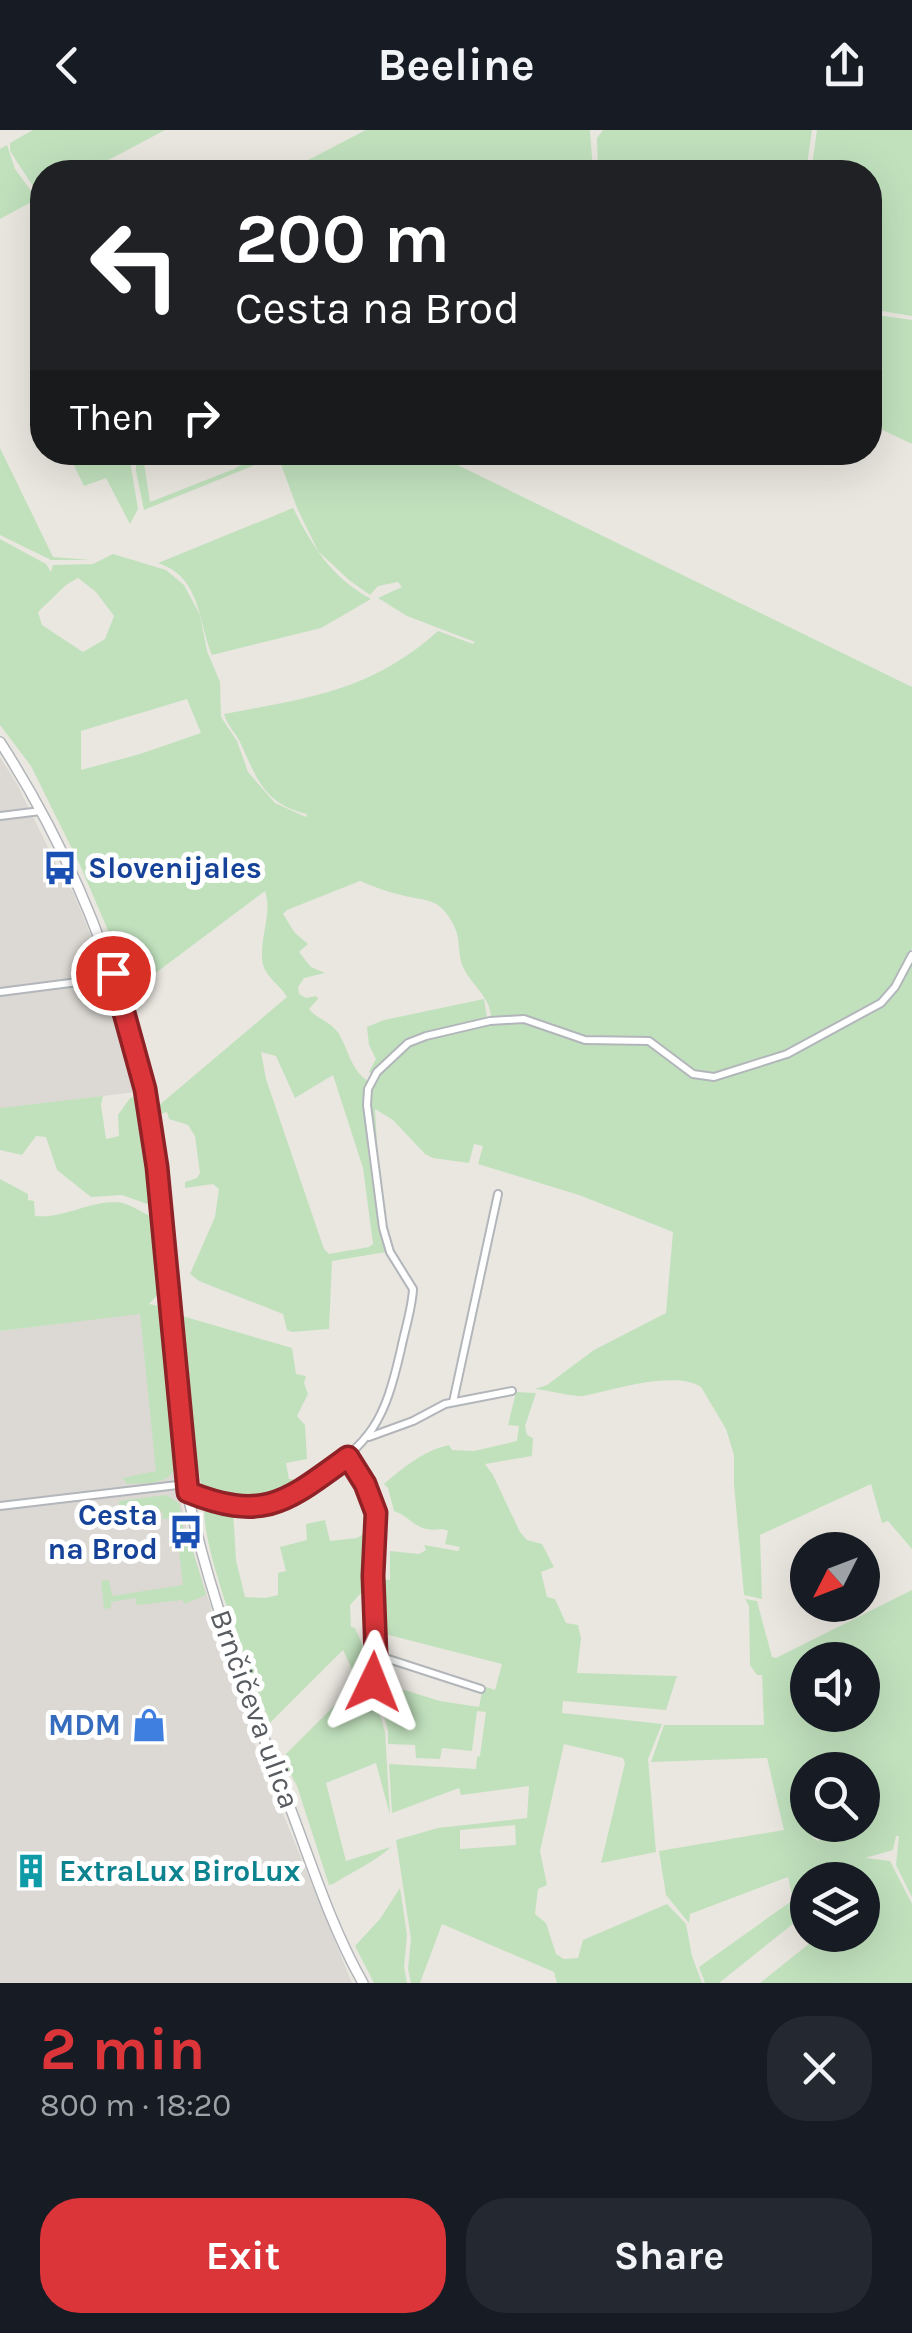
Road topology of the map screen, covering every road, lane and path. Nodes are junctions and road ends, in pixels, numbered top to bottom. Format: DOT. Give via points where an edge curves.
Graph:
graph roads {
  1 [pos="0,742"];
  2 [pos="43,811"];
  3 [pos="0,816"];
  4 [pos="912,955"];
  5 [pos="113,973"];
  6 [pos="0,992"];
  7 [pos="498,1194"];
  8 [pos="512,1391"];
  9 [pos="453,1402"];
  10 [pos="368,1438"];
  11 [pos="348,1457"];
  12 [pos="187,1488"];
  13 [pos="0,1506"];
  14 [pos="376,1655"];
  15 [pos="373,1682"];
  16 [pos="481,1689"];
  17 [pos="362,1983"];
  1 -- 2 [label="street, Brnčičeva ulica"];
  2 -- 3 [label="street"];
  2 -- 5 [label="street, Brnčičeva ulica"];
  4 -- 10 [label="street" via="881,1003 787,1054 714,1078 694,1074 649,1042 585,1040 514,1018 418,1038 393,1056 372,1082 366,1106 382,1228 413,1288 386,1406"];
  5 -- 6 [label="street"];
  5 -- 12 [label="street, Brnčičeva ulica" via="145,1089 157,1167"];
  7 -- 9 [label="street"];
  8 -- 9 [label="street"];
  9 -- 10 [label="street"];
  10 -- 11 [label="street"];
  11 -- 12 [label="street" via="274,1505 254,1508"];
  11 -- 14 [label="street" via="376,1513"];
  12 -- 13 [label="street"];
  12 -- 17 [label="street, Brnčičeva ulica" via="240,1671"];
  14 -- 15 [label="street"];
  14 -- 16 [label="street"];
}
